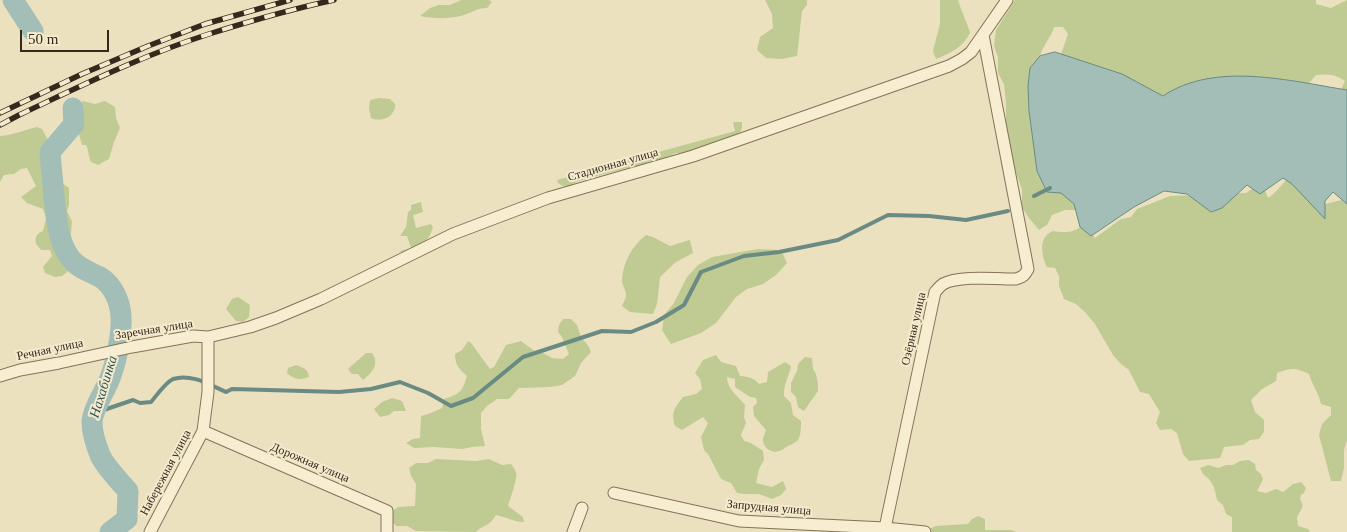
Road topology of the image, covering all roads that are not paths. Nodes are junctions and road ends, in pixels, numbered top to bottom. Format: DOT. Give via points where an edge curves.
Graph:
graph roads {
  1 [pos="1007,0"];
  2 [pos="983,35"];
  3 [pos="208,337"];
  4 [pos="105,352"];
  5 [pos="0,374"];
  6 [pos="203,431"];
  7 [pos="614,493"];
  8 [pos="582,508"];
  9 [pos="885,528"];
  10 [pos="150,532"];
  11 [pos="387,532"];
  12 [pos="573,532"];
  13 [pos="925,532"];
  1 -- 2 [label="street, Стадионная улица"];
  2 -- 3 [label="street, Стадионная улица" via="962,60 948,66 693,156 548,198 453,234 276,318"];
  2 -- 9 [label="street, Озёрная улица" via="1028,269 1026,274 1016,279 953,280 939,286 935,292"];
  3 -- 4 [label="street, Заречная улица" via="193,336"];
  3 -- 6 [label="street, Набережная улица" via="208,392"];
  4 -- 5 [label="street, Речная улица"];
  6 -- 10 [label="street, Набережная улица"];
  6 -- 11 [label="street, Дорожная улица" via="387,511"];
  7 -- 9 [label="street, Запрудная улица" via="739,521"];
  8 -- 12 [label="street"];
  9 -- 13 [label="street, Запрудная улица"];
}
